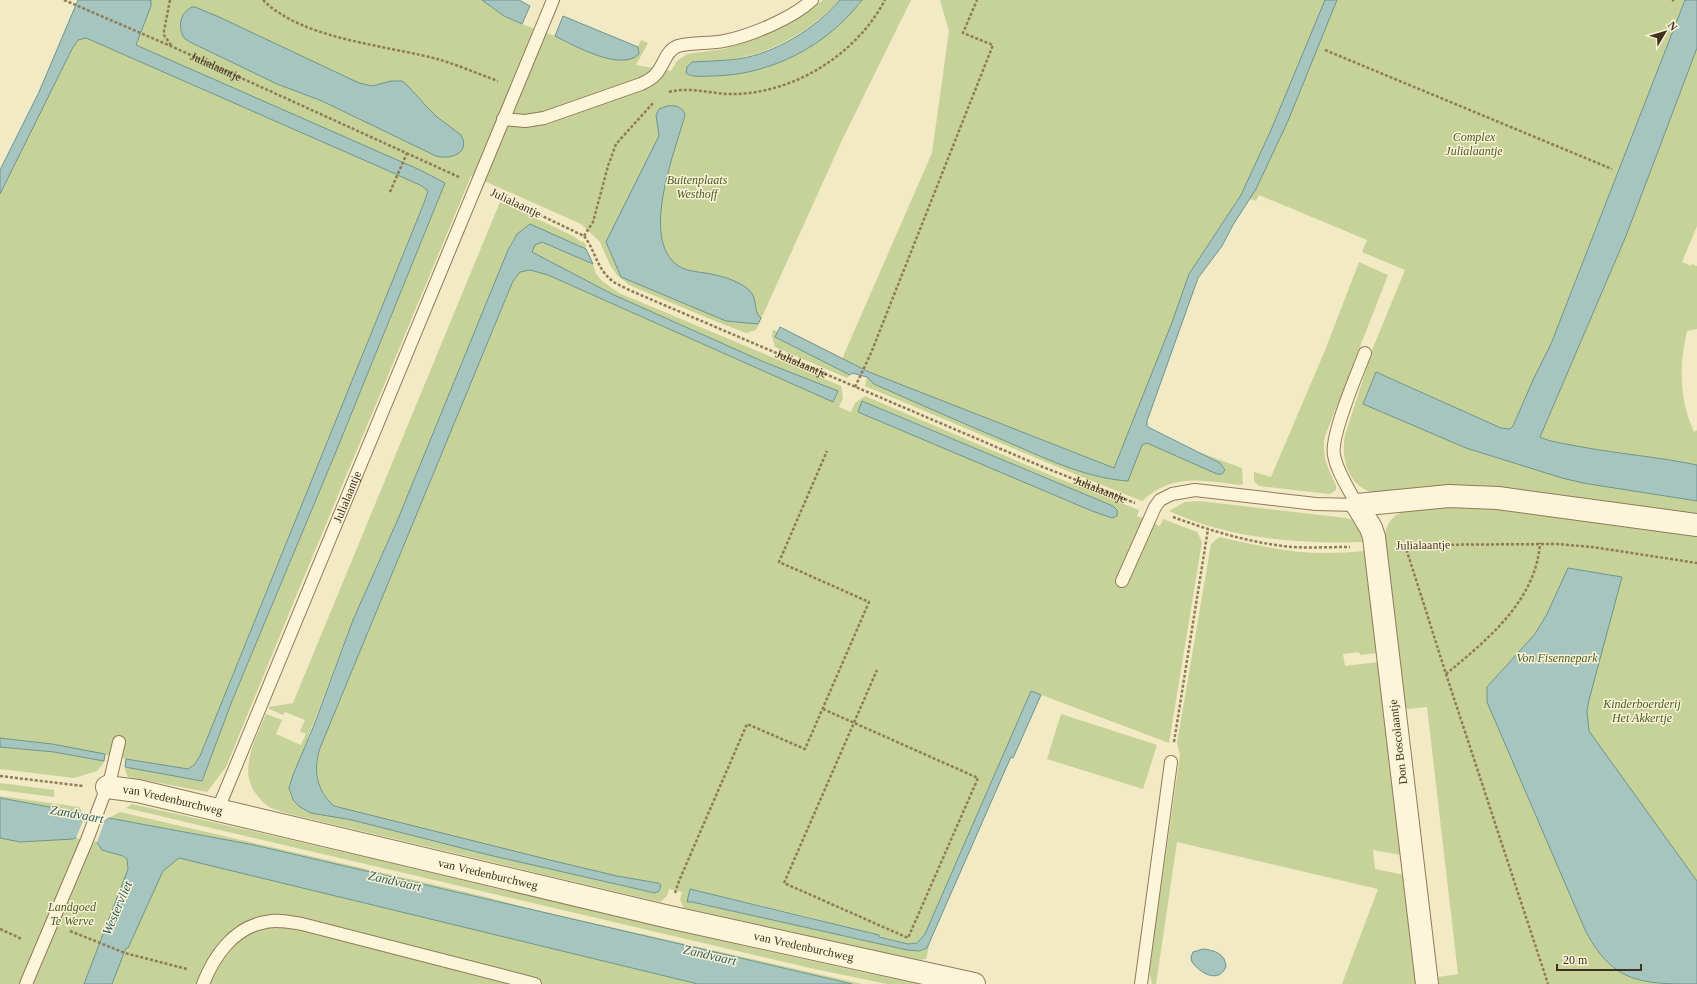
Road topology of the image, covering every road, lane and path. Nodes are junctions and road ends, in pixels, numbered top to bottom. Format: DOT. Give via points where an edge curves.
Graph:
graph roads {
  1 [pos="64,0"];
  2 [pos="170,0"];
  3 [pos="263,0"];
  4 [pos="553,0"];
  5 [pos="812,0"];
  6 [pos="885,0"];
  7 [pos="977,0"];
  8 [pos="173,47"];
  9 [pos="1325,50"];
  10 [pos="516,88"];
  11 [pos="667,92"];
  12 [pos="657,99"];
  13 [pos="503,119"];
  14 [pos="407,153"];
  15 [pos="1612,169"];
  16 [pos="476,184"];
  17 [pos="390,192"];
  18 [pos="584,236"];
  19 [pos="1365,353"];
  20 [pos="856,387"];
  21 [pos="827,451"];
  22 [pos="1357,505"];
  23 [pos="1153,510"];
  24 [pos="1697,525"];
  25 [pos="1208,529"];
  26 [pos="1540,543"];
  27 [pos="1405,545"];
  28 [pos="1375,546"];
  29 [pos="1697,563"];
  30 [pos="1122,581"];
  31 [pos="877,670"];
  32 [pos="1446,674"];
  33 [pos="822,709"];
  34 [pos="854,723"];
  35 [pos="119,742"];
  36 [pos="1171,762"];
  37 [pos="0,776"];
  38 [pos="107,787"];
  39 [pos="218,809"];
  40 [pos="669,917"];
  41 [pos="52,923"];
  42 [pos="0,929"];
  43 [pos="41,946"];
  44 [pos="205,979"];
  45 [pos="26,984"];
  46 [pos="535,984"];
  47 [pos="974,984"];
  48 [pos="1141,984"];
  49 [pos="1427,984"];
  50 [pos="1548,984"];
  1 -- 8 [label="path, Julialaantje"];
  2 -- 8 [label="path" via="164,35"];
  3 -- 10 [label="path" via="270,8 304,27 440,60"];
  4 -- 10 [label="lane, Julialaantje"];
  5 -- 13 [label="lane" via="799,10 740,38 678,46 671,50 657,73 641,84 544,118 525,121"];
  6 -- 11 [label="path" via="869,27 850,46 822,67 796,80 750,93 725,94 682,89"];
  7 -- 20 [label="path" via="963,33 993,45"];
  8 -- 14 [label="path, Julialaantje"];
  9 -- 15 [label="path"];
  10 -- 13 [label="lane, Julialaantje"];
  12 -- 18 [label="path" via="616,144 593,222"];
  13 -- 16 [label="lane, Julialaantje"];
  14 -- 16 [label="path, Julialaantje"];
  14 -- 17 [label="path"];
  16 -- 18 [label="path, Julialaantje"];
  16 -- 39 [label="lane, Julialaantje"];
  18 -- 20 [label="path, Julialaantje" via="604,272 619,285"];
  19 -- 22 [label="lane" via="1336,433 1333,449 1338,468"];
  20 -- 23 [label="path, Julialaantje" via="1043,467"];
  21 -- 33 [label="path" via="779,562 869,602"];
  22 -- 23 [label="lane" via="1316,504 1189,490 1163,498"];
  22 -- 24 [label="street" via="1472,496"];
  22 -- 28 [label="street, Don Boscolaantje" via="1371,528"];
  23 -- 25 [label="path, Julialaantje"];
  23 -- 30 [label="lane"];
  25 -- 28 [label="path, Julialaantje" via="1258,542 1293,547"];
  25 -- 36 [label="path"];
  26 -- 27 [label="path, Julialaantje"];
  26 -- 29 [label="path, Julialaantje" via="1592,547"];
  26 -- 32 [label="path" via="1536,569 1517,605 1507,618"];
  27 -- 28 [label="path, Julialaantje"];
  27 -- 32 [label="path"];
  28 -- 49 [label="street, Don Boscolaantje"];
  31 -- 34 [label="path"];
  32 -- 50 [label="path"];
  33 -- 34 [label="path"];
  33 -- 40 [label="path" via="805,749 747,724 679,881"];
  34 -- 34 [label="path" via="978,778 908,938 784,883"];
  35 -- 38 [label="lane"];
  36 -- 48 [label="lane"];
  37 -- 38 [label="path, van Vredenburchweg"];
  38 -- 39 [label="street, van Vredenburchweg" via="138,791"];
  38 -- 41 [label="lane"];
  39 -- 40 [label="street, van Vredenburchweg"];
  40 -- 47 [label="street, van Vredenburchweg"];
  41 -- 43 [label="lane"];
  41 -- 44 [label="path" via="125,953"];
  42 -- 43 [label="path"];
  43 -- 45 [label="lane"];
  44 -- 46 [label="lane" via="220,951 234,938 256,924 276,921 302,924"];
}
